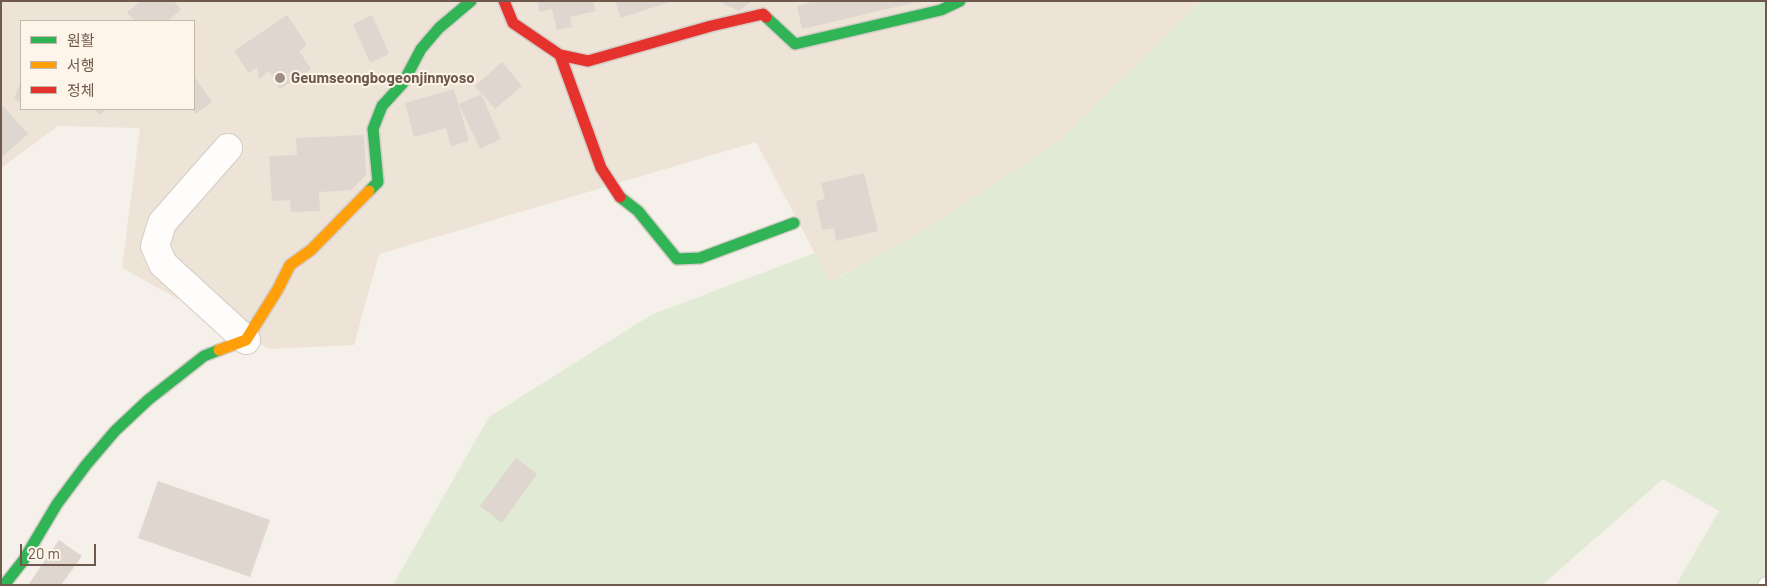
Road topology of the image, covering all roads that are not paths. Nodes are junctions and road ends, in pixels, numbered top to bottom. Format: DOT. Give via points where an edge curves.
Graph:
graph roads {
  1 [pos="470,1"];
  2 [pos="504,1"];
  3 [pos="960,1"];
  4 [pos="769,8"];
  5 [pos="560,55"];
  6 [pos="228,148"];
  7 [pos="794,223"];
  8 [pos="246,340"];
  9 [pos="4,585"];
  1 -- 8 [label="street" via="421,49 403,83 382,106 373,129 378,182 311,250 290,265"];
  2 -- 5 [label="street" via="513,23"];
  3 -- 4 [label="street" via="941,10 795,44"];
  4 -- 5 [label="street" via="588,61"];
  5 -- 7 [label="street" via="601,168 617,194 638,211 677,259 700,258"];
  6 -- 8 [label="street" via="162,224 155,246 163,264"];
  8 -- 9 [label="street" via="204,356 115,431 57,504 24,561"];
}
